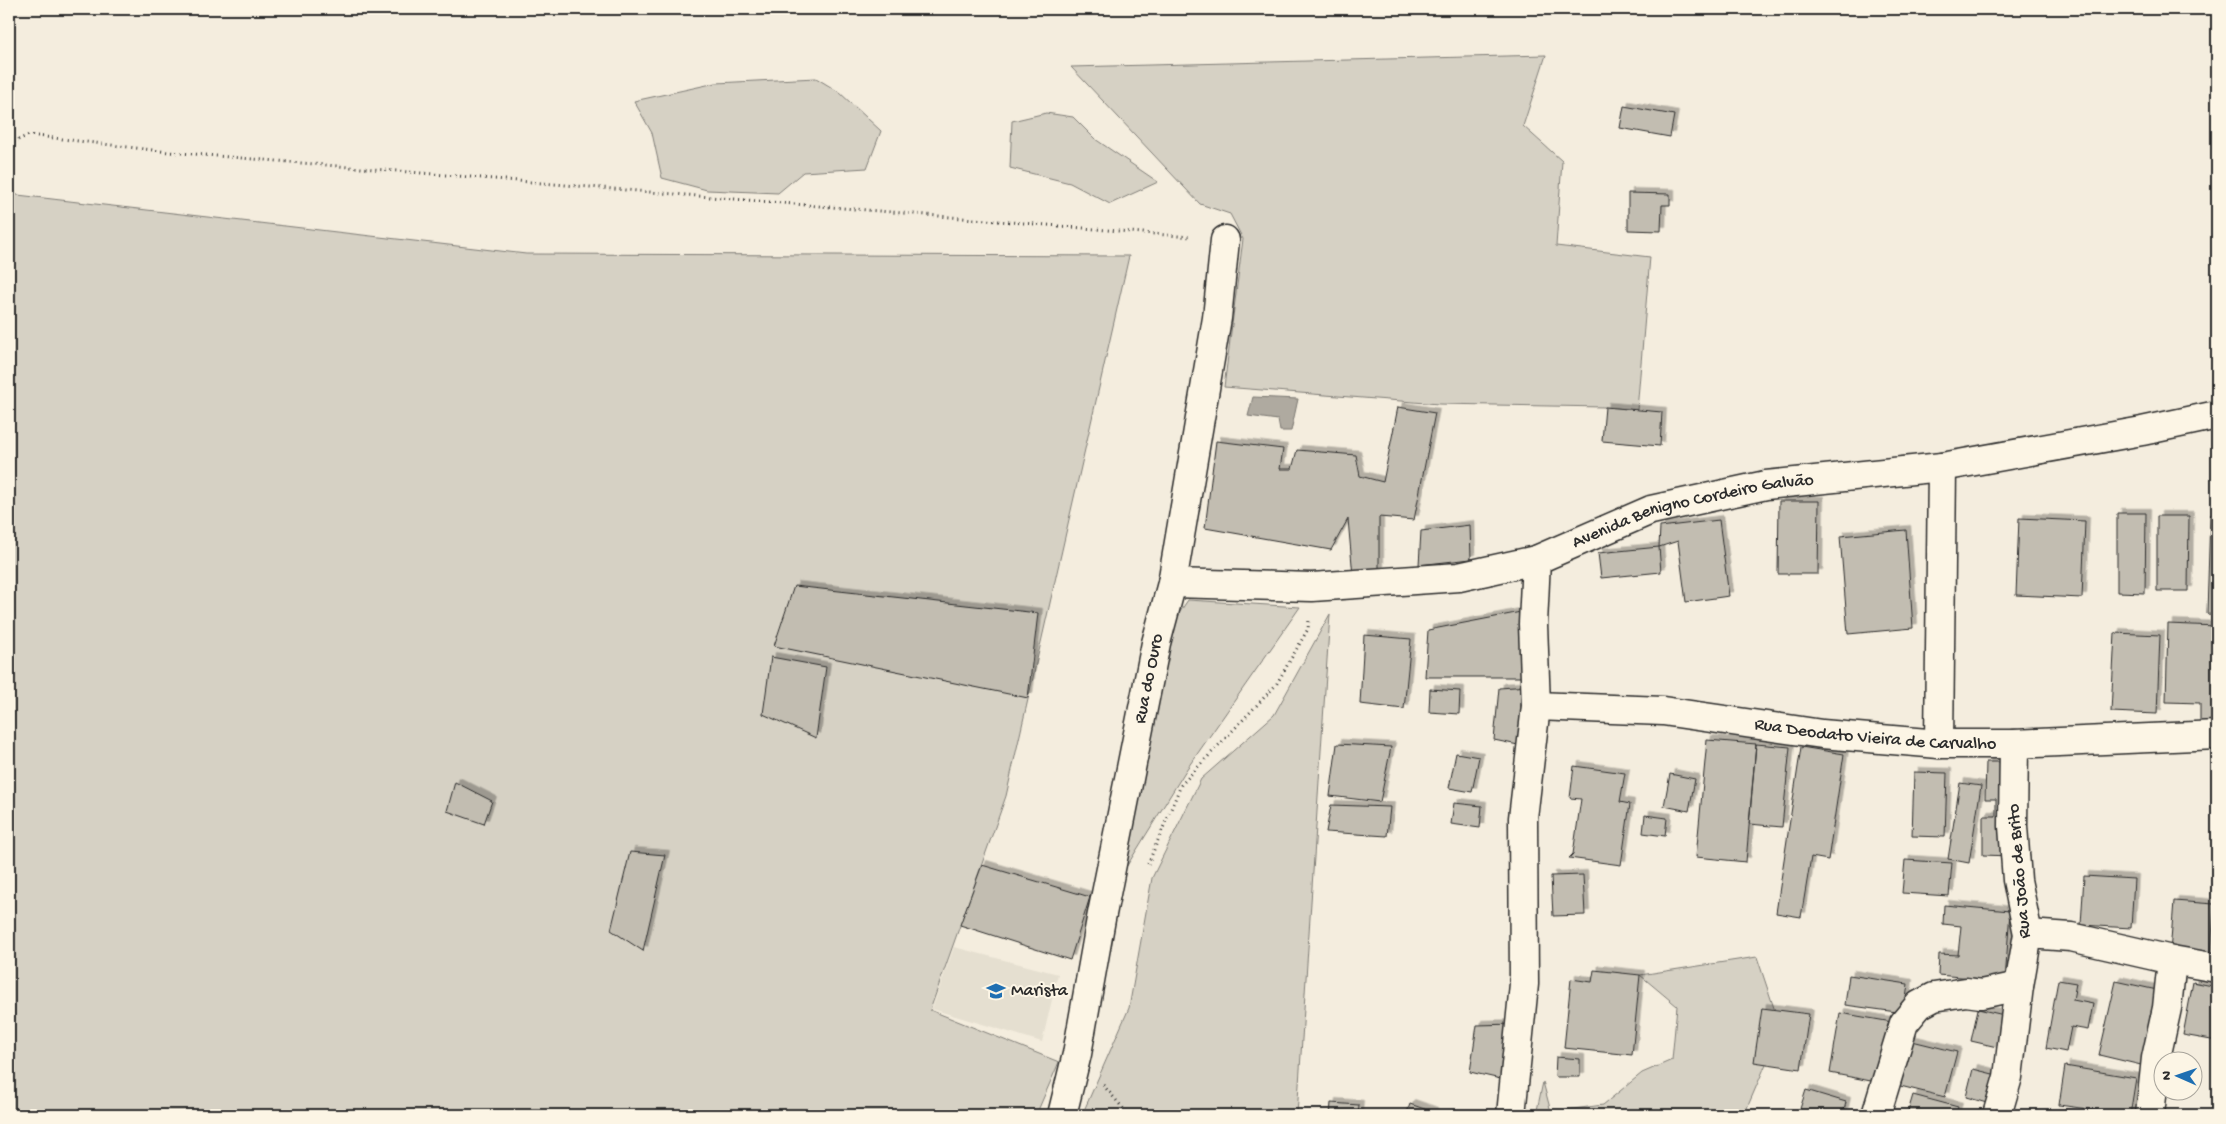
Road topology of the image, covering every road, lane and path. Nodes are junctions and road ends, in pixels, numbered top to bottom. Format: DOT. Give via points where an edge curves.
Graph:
graph roads {
  1 [pos="9,144"];
  2 [pos="1225,240"];
  3 [pos="2217,415"];
  4 [pos="1942,467"];
  5 [pos="1536,560"];
  6 [pos="1172,583"];
  7 [pos="1312,587"];
  8 [pos="1536,706"];
  9 [pos="2217,735"];
  10 [pos="1939,744"];
  11 [pos="2014,744"];
  12 [pos="1145,872"];
  13 [pos="2028,934"];
  14 [pos="2172,960"];
  15 [pos="2217,968"];
  16 [pos="2019,986"];
  17 [pos="1062,1115"];
  18 [pos="1511,1115"];
  19 [pos="1876,1115"];
  20 [pos="1998,1115"];
  21 [pos="2150,1115"];
  1 -- 2 [label="path" via="29,135 169,152"];
  2 -- 6 [label="street, Rua do Ouro" via="1217,318"];
  3 -- 4 [label="street, Avenida Benigno Cordeiro Galvão"];
  4 -- 5 [label="street, Avenida Benigno Cordeiro Galvão" via="1766,485 1651,510"];
  4 -- 10 [label="street"];
  5 -- 7 [label="street, Avenida Benigno Cordeiro Galvão" via="1460,577"];
  5 -- 8 [label="street" via="1533,624"];
  6 -- 7 [label="street, Avenida Benigno Cordeiro Galvão"];
  6 -- 17 [label="street, Rua do Ouro" via="1156,642 1077,1054"];
  7 -- 12 [label="path" via="1308,629 1276,685 1181,785"];
  8 -- 10 [label="street, Rua Deodato Vieira de Carvalho" via="1663,711 1822,734"];
  8 -- 18 [label="street" via="1523,818 1524,984"];
  9 -- 11 [label="street, Rua Deodato Vieira de Carvalho"];
  10 -- 11 [label="street, Rua Deodato Vieira de Carvalho"];
  11 -- 13 [label="street, Rua João de Brito" via="2013,835 2017,880"];
  13 -- 14 [label="street" via="2071,937"];
  13 -- 16 [label="street, Rua João de Brito"];
  14 -- 15 [label="street"];
  14 -- 21 [label="street"];
  16 -- 19 [label="street" via="1981,994 1966,992 1934,997 1919,1006 1904,1023"];
  16 -- 20 [label="street, Rua João de Brito" via="2008,1076"];
}
